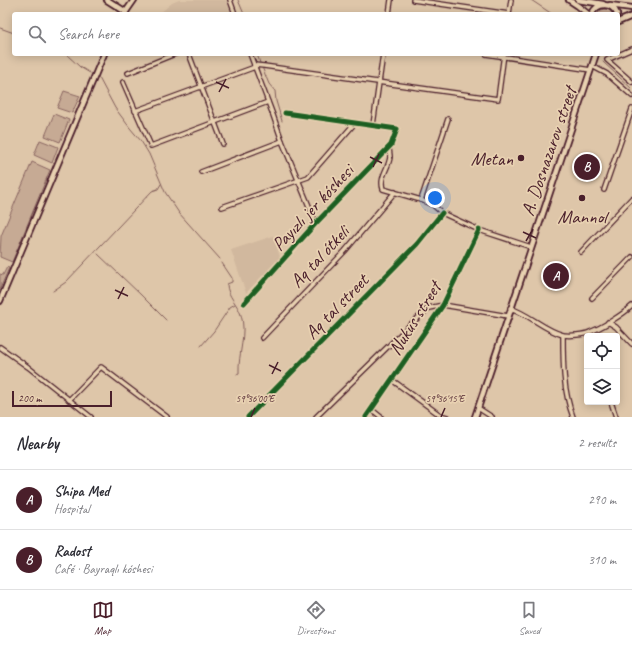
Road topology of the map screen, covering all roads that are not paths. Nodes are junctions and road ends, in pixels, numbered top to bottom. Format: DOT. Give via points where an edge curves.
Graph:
graph roads {
  1 [pos="107,0"];
  2 [pos="134,0"];
  3 [pos="230,0"];
  4 [pos="391,0"];
  5 [pos="413,0"];
  6 [pos="511,0"];
  7 [pos="569,0"];
  8 [pos="578,0"];
  9 [pos="606,5"];
  10 [pos="632,8"];
  11 [pos="124,12"];
  12 [pos="126,12"];
  13 [pos="234,12"];
  14 [pos="389,12"];
  15 [pos="495,12"];
  16 [pos="509,12"];
  17 [pos="586,12"];
  18 [pos="593,12"];
  19 [pos="616,12"];
  20 [pos="632,16"];
  21 [pos="620,21"];
  22 [pos="632,49"];
  23 [pos="620,54"];
  24 [pos="103,56"];
  25 [pos="170,56"];
  26 [pos="190,56"];
  27 [pos="251,56"];
  28 [pos="383,56"];
  29 [pos="504,56"];
  30 [pos="511,56"];
  31 [pos="595,56"];
  32 [pos="617,56"];
  33 [pos="254,66"];
  34 [pos="591,68"];
  35 [pos="128,73"];
  36 [pos="123,82"];
  37 [pos="379,82"];
  38 [pos="632,82"];
  39 [pos="200,87"];
  40 [pos="632,96"];
  41 [pos="268,102"];
  42 [pos="632,109"];
  43 [pos="135,111"];
  44 [pos="285,113"];
  45 [pos="448,119"];
  46 [pos="214,122"];
  47 [pos="355,123"];
  48 [pos="373,126"];
  49 [pos="282,141"];
  50 [pos="223,144"];
  51 [pos="389,147"];
  52 [pos="201,172"];
  53 [pos="298,181"];
  54 [pos="604,190"];
  55 [pos="394,192"];
  56 [pos="632,198"];
  57 [pos="421,200"];
  58 [pos="222,207"];
  59 [pos="442,213"];
  60 [pos="316,223"];
  61 [pos="479,230"];
  62 [pos="531,247"];
  63 [pos="581,252"];
  64 [pos="632,257"];
  65 [pos="592,298"];
  66 [pos="0,301"];
  67 [pos="244,303"];
  68 [pos="442,305"];
  69 [pos="632,306"];
  70 [pos="510,308"];
  71 [pos="508,316"];
  72 [pos="608,322"];
  73 [pos="592,333"];
  74 [pos="584,334"];
  75 [pos="563,335"];
  76 [pos="262,338"];
  77 [pos="632,344"];
  78 [pos="0,346"];
  79 [pos="392,380"];
  80 [pos="69,400"];
  81 [pos="612,405"];
  82 [pos="478,408"];
  83 [pos="371,409"];
  84 [pos="91,417"];
  85 [pos="167,417"];
  86 [pos="248,417"];
  87 [pos="316,417"];
  88 [pos="366,417"];
  89 [pos="381,417"];
  90 [pos="447,417"];
  91 [pos="475,417"];
  92 [pos="492,417"];
  93 [pos="573,417"];
  94 [pos="616,417"];
  1 -- 11 [label="main road"];
  2 -- 12 [label="main road"];
  3 -- 13 [label="street"];
  4 -- 14 [label="street"];
  5 -- 15 [label="street"];
  6 -- 16 [label="street"];
  7 -- 17 [label="main road"];
  8 -- 9 [label="main road"];
  9 -- 10 [label="main road"];
  9 -- 18 [label="main road" via="597,7"];
  9 -- 19 [label="main road" via="614,8"];
  20 -- 21 [label="main road"];
  22 -- 23 [label="street"];
  24 -- 66 [label="main road"];
  25 -- 35 [label="street"];
  26 -- 39 [label="street"];
  27 -- 33 [label="street"];
  28 -- 37 [label="street"];
  29 -- 37 [label="street" via="498,99"];
  30 -- 34 [label="street"];
  31 -- 34 [label="main road, A. Dosnazarov street"];
  32 -- 38 [label="street" via="608,60"];
  33 -- 37 [label="street"];
  33 -- 39 [label="street"];
  33 -- 41 [label="street"];
  34 -- 40 [label="street" via="608,74"];
  34 -- 62 [label="main road, A. Dosnazarov street"];
  36 -- 43 [label="street"];
  37 -- 48 [label="street"];
  39 -- 43 [label="street"];
  39 -- 46 [label="street"];
  41 -- 46 [label="street"];
  41 -- 49 [label="street"];
  42 -- 54 [label="street"];
  43 -- 46 [label="street" via="151,146"];
  44 -- 47 [label="street"];
  45 -- 57 [label="street"];
  46 -- 50 [label="street"];
  47 -- 48 [label="street"];
  47 -- 53 [label="street" via="308,177"];
  48 -- 51 [label="street, Payızlı jer kóshesi" via="397,129"];
  49 -- 52 [label="street"];
  49 -- 53 [label="street"];
  51 -- 55 [label="street" via="390,157 382,184 383,188"];
  51 -- 60 [label="street, Payızlı jer kóshesi"];
  53 -- 58 [label="street"];
  53 -- 60 [label="street"];
  55 -- 57 [label="street"];
  55 -- 76 [label="street, Aq tal ótkeli" via="345,251"];
  56 -- 63 [label="street"];
  57 -- 59 [label="street" via="433,205"];
  59 -- 61 [label="street"];
  59 -- 86 [label="street, Aq tal street" via="418,244"];
  60 -- 67 [label="street, Payızlı jer kóshesi"];
  61 -- 62 [label="street"];
  61 -- 68 [label="street, Nukus street"];
  62 -- 70 [label="main road, A. Dosnazarov street"];
  64 -- 65 [label="street"];
  68 -- 71 [label="street"];
  68 -- 79 [label="street, Nukus street"];
  68 -- 87 [label="street" via="429,308"];
  69 -- 72 [label="street"];
  70 -- 71 [label="main road, A. Dosnazarov street"];
  70 -- 75 [label="street"];
  71 -- 82 [label="main road, A. Dosnazarov street"];
  72 -- 73 [label="street"];
  72 -- 77 [label="street" via="616,326"];
  74 -- 75 [label="street"];
  75 -- 93 [label="street" via="563,371 567,401"];
  78 -- 80 [label="street"];
  79 -- 83 [label="street, Nukus street"];
  79 -- 90 [label="street"];
  80 -- 84 [label="street"];
  80 -- 85 [label="street" via="101,367"];
  81 -- 94 [label="street"];
  82 -- 91 [label="main road, A. Dosnazarov street"];
  82 -- 92 [label="street"];
  83 -- 88 [label="street, Nukus street"];
  83 -- 89 [label="street"];
}
